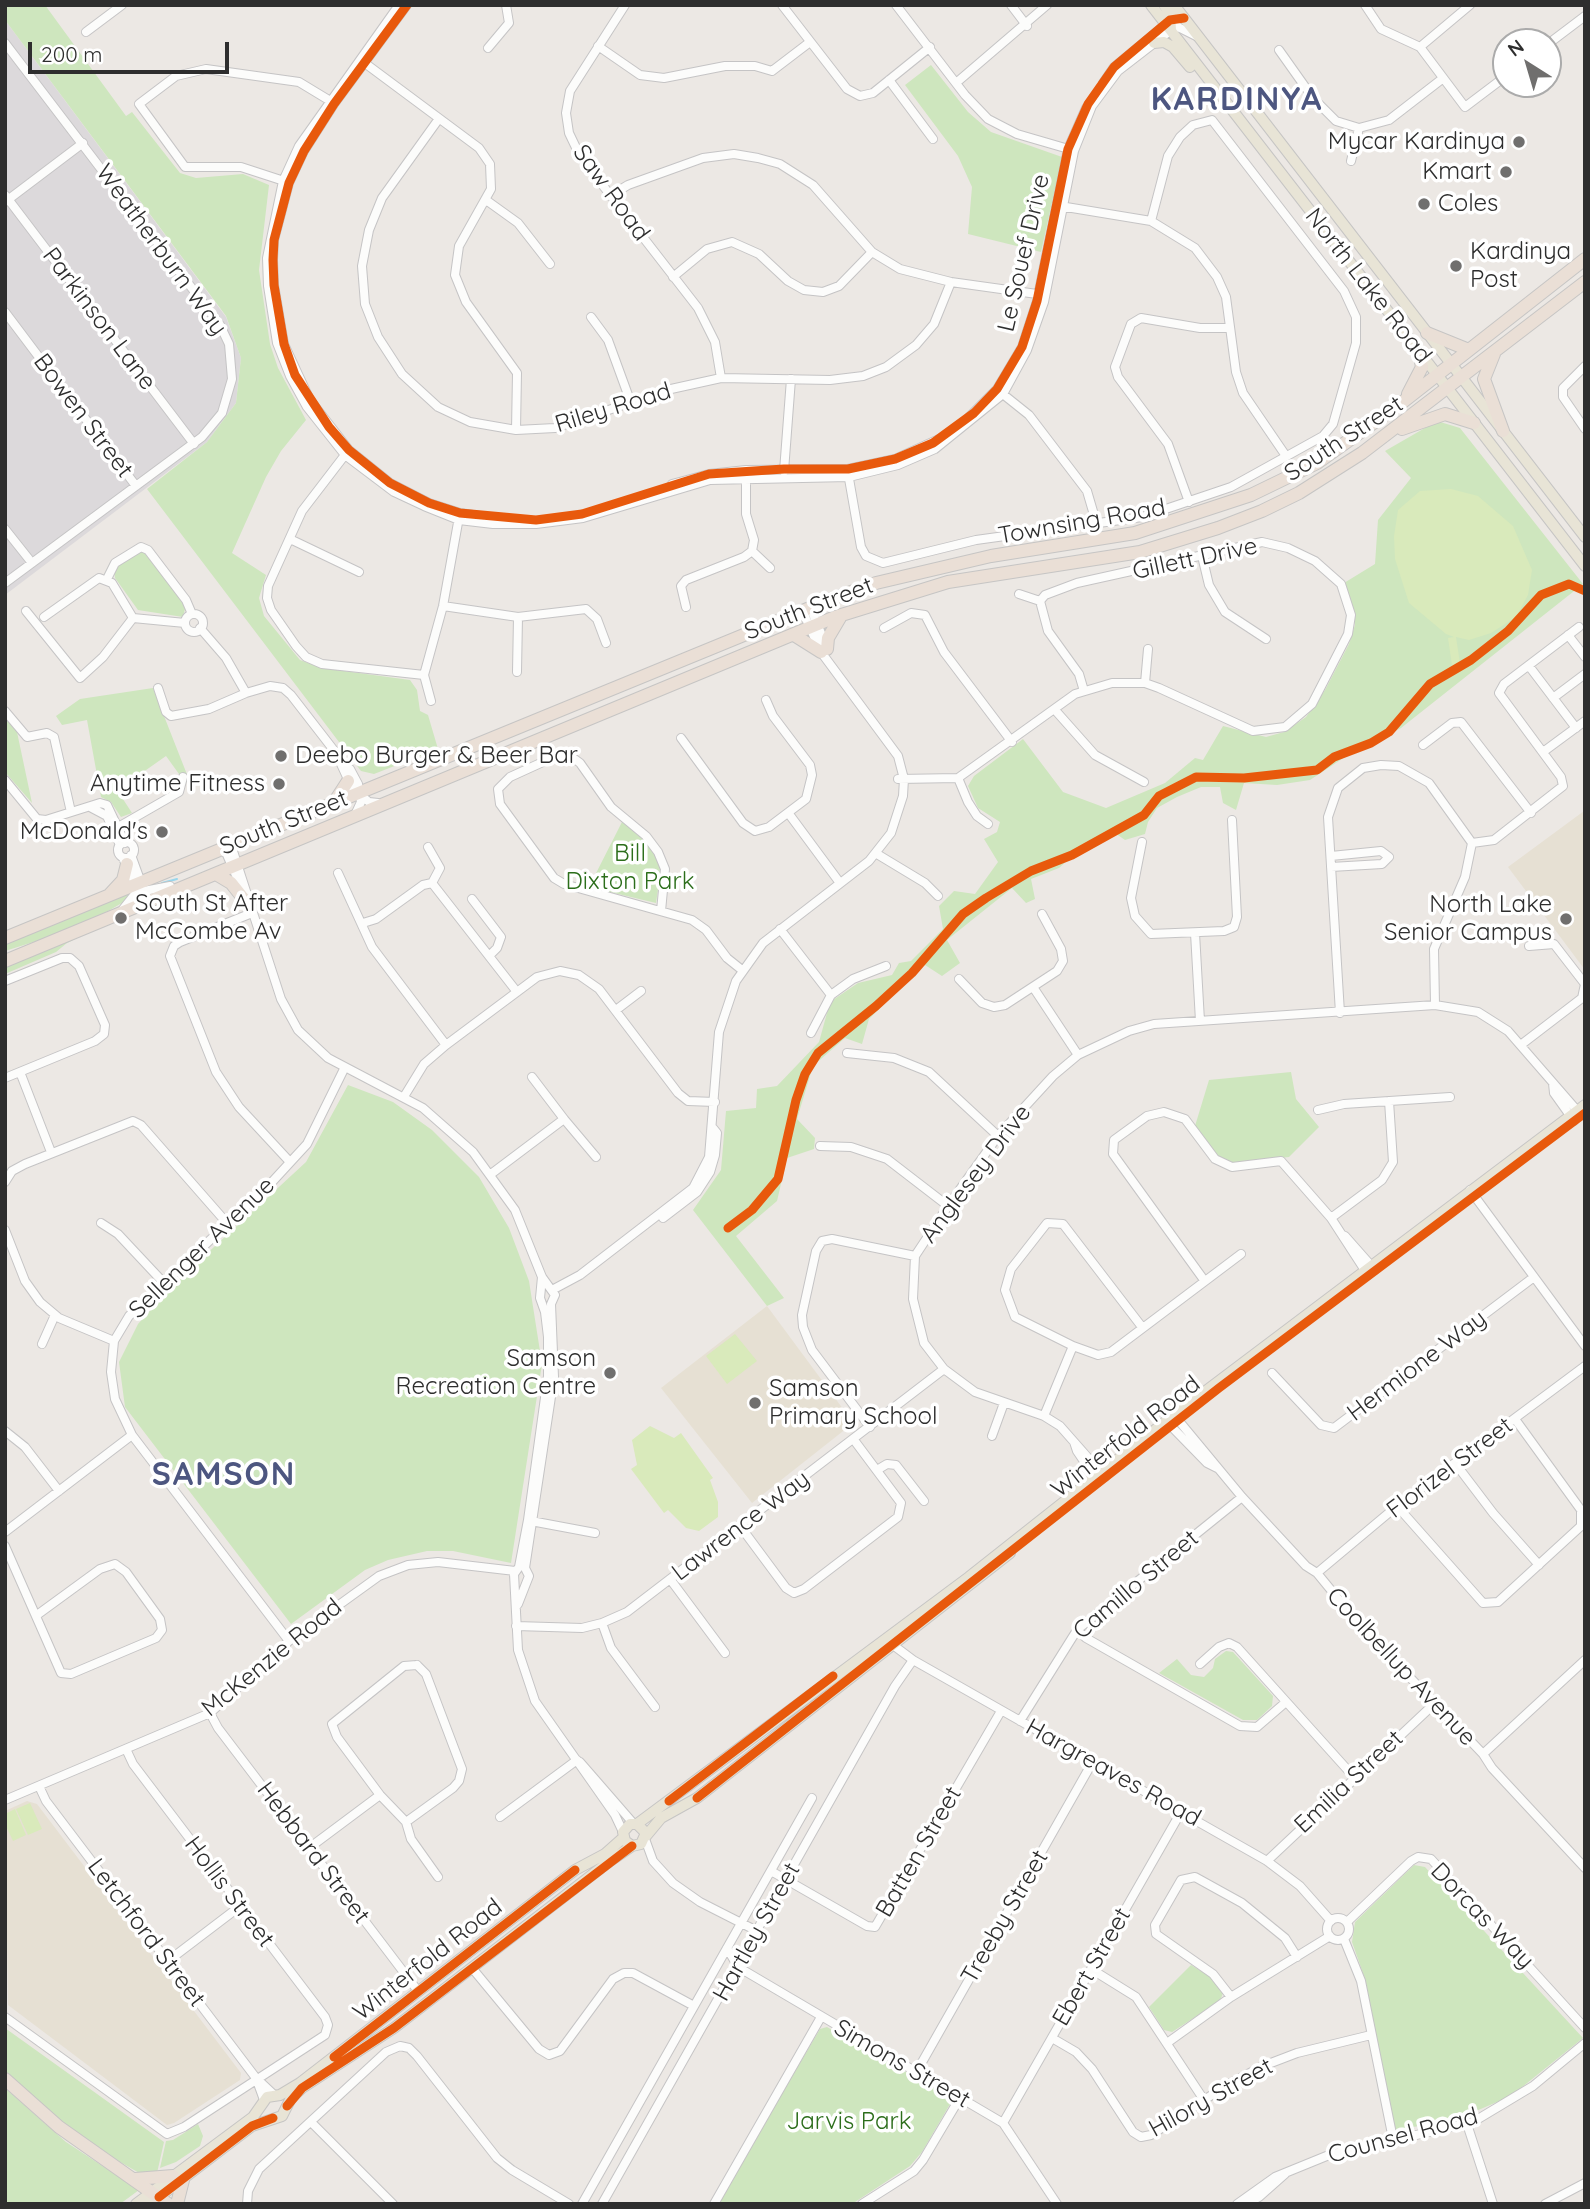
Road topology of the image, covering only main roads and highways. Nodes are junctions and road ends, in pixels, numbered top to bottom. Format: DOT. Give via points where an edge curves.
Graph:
graph roads {
  1 [pos="1151,5"];
  2 [pos="1164,5"];
  3 [pos="1174,5"];
  4 [pos="1169,25"];
  5 [pos="1154,43"];
  6 [pos="1216,89"];
  7 [pos="1585,259"];
  8 [pos="1585,282"];
  9 [pos="1427,333"];
  10 [pos="1469,350"];
  11 [pos="1496,350"];
  12 [pos="1419,352"];
  13 [pos="1451,364"];
  14 [pos="1437,375"];
  15 [pos="1461,376"];
  16 [pos="1446,388"];
  17 [pos="1404,401"];
  18 [pos="1474,423"];
  19 [pos="1503,431"];
  20 [pos="1380,440"];
  21 [pos="1585,537"];
  22 [pos="1585,566"];
  23 [pos="841,615"];
  24 [pos="794,635"];
  25 [pos="348,781"];
  26 [pos="335,802"];
  27 [pos="127,859"];
  28 [pos="216,874"];
  29 [pos="107,897"];
  30 [pos="251,911"];
  31 [pos="5,938"];
  32 [pos="9,957"];
  33 [pos="1579,1113"];
  34 [pos="888,1642"];
  35 [pos="635,1824"];
  36 [pos="634,1839"];
  37 [pos="5,2079"];
  38 [pos="270,2099"];
  39 [pos="287,2106"];
  40 [pos="273,2118"];
  41 [pos="178,2178"];
  42 [pos="135,2179"];
  43 [pos="157,2199"];
  44 [pos="136,2204"];
  45 [pos="177,2204"];
  1 -- 4 [label="main road, North Lake Road"];
  2 -- 4 [label="main road"];
  3 -- 9 [label="main road, North Lake Road"];
  4 -- 6 [label="main road, North Lake Road"];
  5 -- 6 [label="main road" via="1173,47"];
  6 -- 12 [label="main road, North Lake Road"];
  7 -- 10 [label="highway, South Street"];
  8 -- 11 [label="highway, South Street"];
  9 -- 10 [label="highway"];
  9 -- 13 [label="main road, North Lake Road"];
  10 -- 13 [label="highway, South Street"];
  11 -- 15 [label="highway, South Street"];
  11 -- 19 [label="highway" via="1484,379"];
  12 -- 14 [label="main road, North Lake Road"];
  12 -- 17 [label="highway" via="1420,372"];
  13 -- 14 [label="highway, South Street"];
  13 -- 15 [label="main road, North Lake Road"];
  14 -- 16 [label="main road, North Lake Road"];
  14 -- 17 [label="highway, South Street"];
  15 -- 16 [label="highway, South Street"];
  15 -- 19 [label="main road, North Lake Road"];
  16 -- 18 [label="main road, North Lake Road"];
  16 -- 20 [label="highway, South Street"];
  17 -- 26 [label="highway, South Street" via="1317,463 1214,510 1135,533 991,556 876,583"];
  18 -- 20 [label="highway" via="1436,415"];
  18 -- 22 [label="main road, North Lake Road"];
  19 -- 21 [label="main road, North Lake Road"];
  20 -- 23 [label="highway, South Street" via="1299,493 1192,537 1107,558 948,582"];
  23 -- 24 [label="highway, South Street"];
  23 -- 24 [label="highway" via="828,638 826,654"];
  24 -- 28 [label="highway, South Street"];
  25 -- 26 [label="highway"];
  26 -- 29 [label="highway, South Street"];
  27 -- 29 [label="highway" via="123,880"];
  28 -- 30 [label="highway" via="231,883"];
  28 -- 32 [label="highway, South Street"];
  29 -- 31 [label="highway, South Street"];
  33 -- 34 [label="main road, Winterfold Road" via="1172,1420"];
  34 -- 35 [label="main road, Winterfold Road"];
  34 -- 36 [label="main road, Winterfold Road" via="697,1798"];
  35 -- 36 [label="main road, Winterfold Road"];
  35 -- 36 [label="main road" via="643,1827"];
  36 -- 38 [label="main road, Winterfold Road" via="575,1870 355,2040"];
  36 -- 39 [label="main road, Winterfold Road" via="362,2051 302,2088"];
  37 -- 42 [label="highway" via="60,2127"];
  38 -- 39 [label="main road"];
  38 -- 40 [label="main road" via="265,2113"];
  38 -- 41 [label="main road, Winterfold Road"];
  39 -- 40 [label="main road, Winterfold Road" via="282,2116"];
  40 -- 41 [label="main road, Winterfold Road" via="252,2126"];
  41 -- 42 [label="highway"];
  41 -- 43 [label="main road, Winterfold Road"];
  41 -- 45 [label="highway"];
  42 -- 43 [label="highway"];
  43 -- 44 [label="main road, Winterfold Road"];
}
